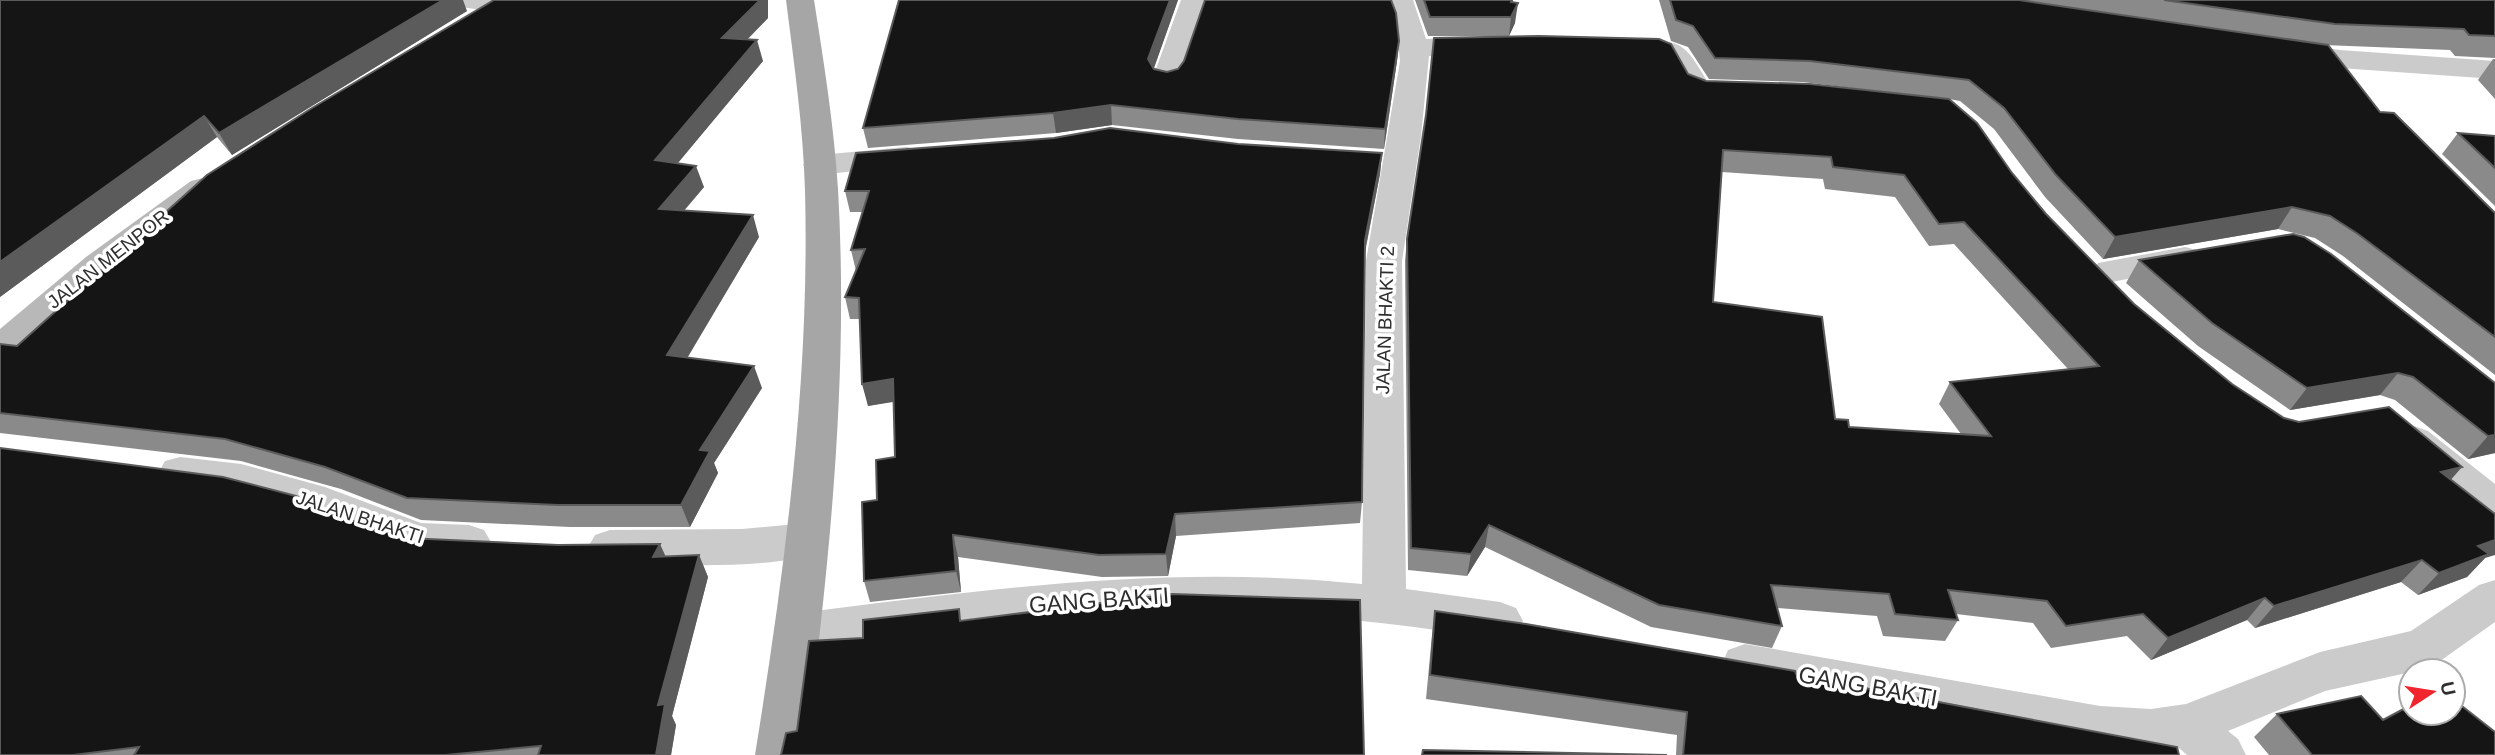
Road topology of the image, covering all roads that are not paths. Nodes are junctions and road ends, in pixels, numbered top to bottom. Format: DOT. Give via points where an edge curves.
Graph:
graph roads {
  1 [pos="800,0"];
  2 [pos="1195,0"];
  3 [pos="1399,0"];
  4 [pos="505,3"];
  5 [pos="465,13"];
  6 [pos="1519,46"];
  7 [pos="1599,47"];
  8 [pos="1412,48"];
  9 [pos="2266,49"];
  10 [pos="2340,59"];
  11 [pos="2495,70"];
  12 [pos="1167,80"];
  13 [pos="2357,87"];
  14 [pos="1750,93"];
  15 [pos="937,154"];
  16 [pos="818,165"];
  17 [pos="229,172"];
  18 [pos="2213,254"];
  19 [pos="2105,279"];
  20 [pos="0,350"];
  21 [pos="2389,420"];
  22 [pos="145,467"];
  23 [pos="2495,507"];
  24 [pos="807,540"];
  25 [pos="500,544"];
  26 [pos="570,547"];
  27 [pos="2495,598"];
  28 [pos="1384,603"];
  29 [pos="1535,627"];
  30 [pos="799,632"];
  31 [pos="1699,656"];
  32 [pos="2204,740"];
  33 [pos="780,755"];
  1 -- 16 [label="main road"];
  2 -- 12 [label="street"];
  3 -- 8 [label="street, JALAN BHAKTI 2"];
  4 -- 5 [label="street"];
  6 -- 8 [label="street"];
  7 -- 14 [label="street" via="1670,51 1682,60 1696,89"];
  8 -- 28 [label="street, JALAN BHAKTI 2" via="1415,61 1387,162"];
  9 -- 10 [label="street"];
  10 -- 11 [label="street"];
  10 -- 13 [label="street"];
  15 -- 16 [label="street"];
  16 -- 24 [label="main road" via="824,232 823,356"];
  17 -- 20 [label="street, JALAN MENPOR" via="101,262"];
  18 -- 19 [label="street"];
  21 -- 23 [label="street"];
  22 -- 25 [label="street, JALAN BHAKTI" via="241,480 325,503 421,540"];
  24 -- 26 [label="street" via="742,546"];
  24 -- 30 [label="main road"];
  27 -- 32 [label="street, GANG BAKTI" via="2427,645 2320,672"];
  28 -- 29 [label="street, GANG BAKTI"];
  28 -- 30 [label="street, GANG BAKTI" via="1113,596"];
  30 -- 33 [label="main road"];
  31 -- 32 [label="street, GANG BAKTI" via="2100,727"];
}
